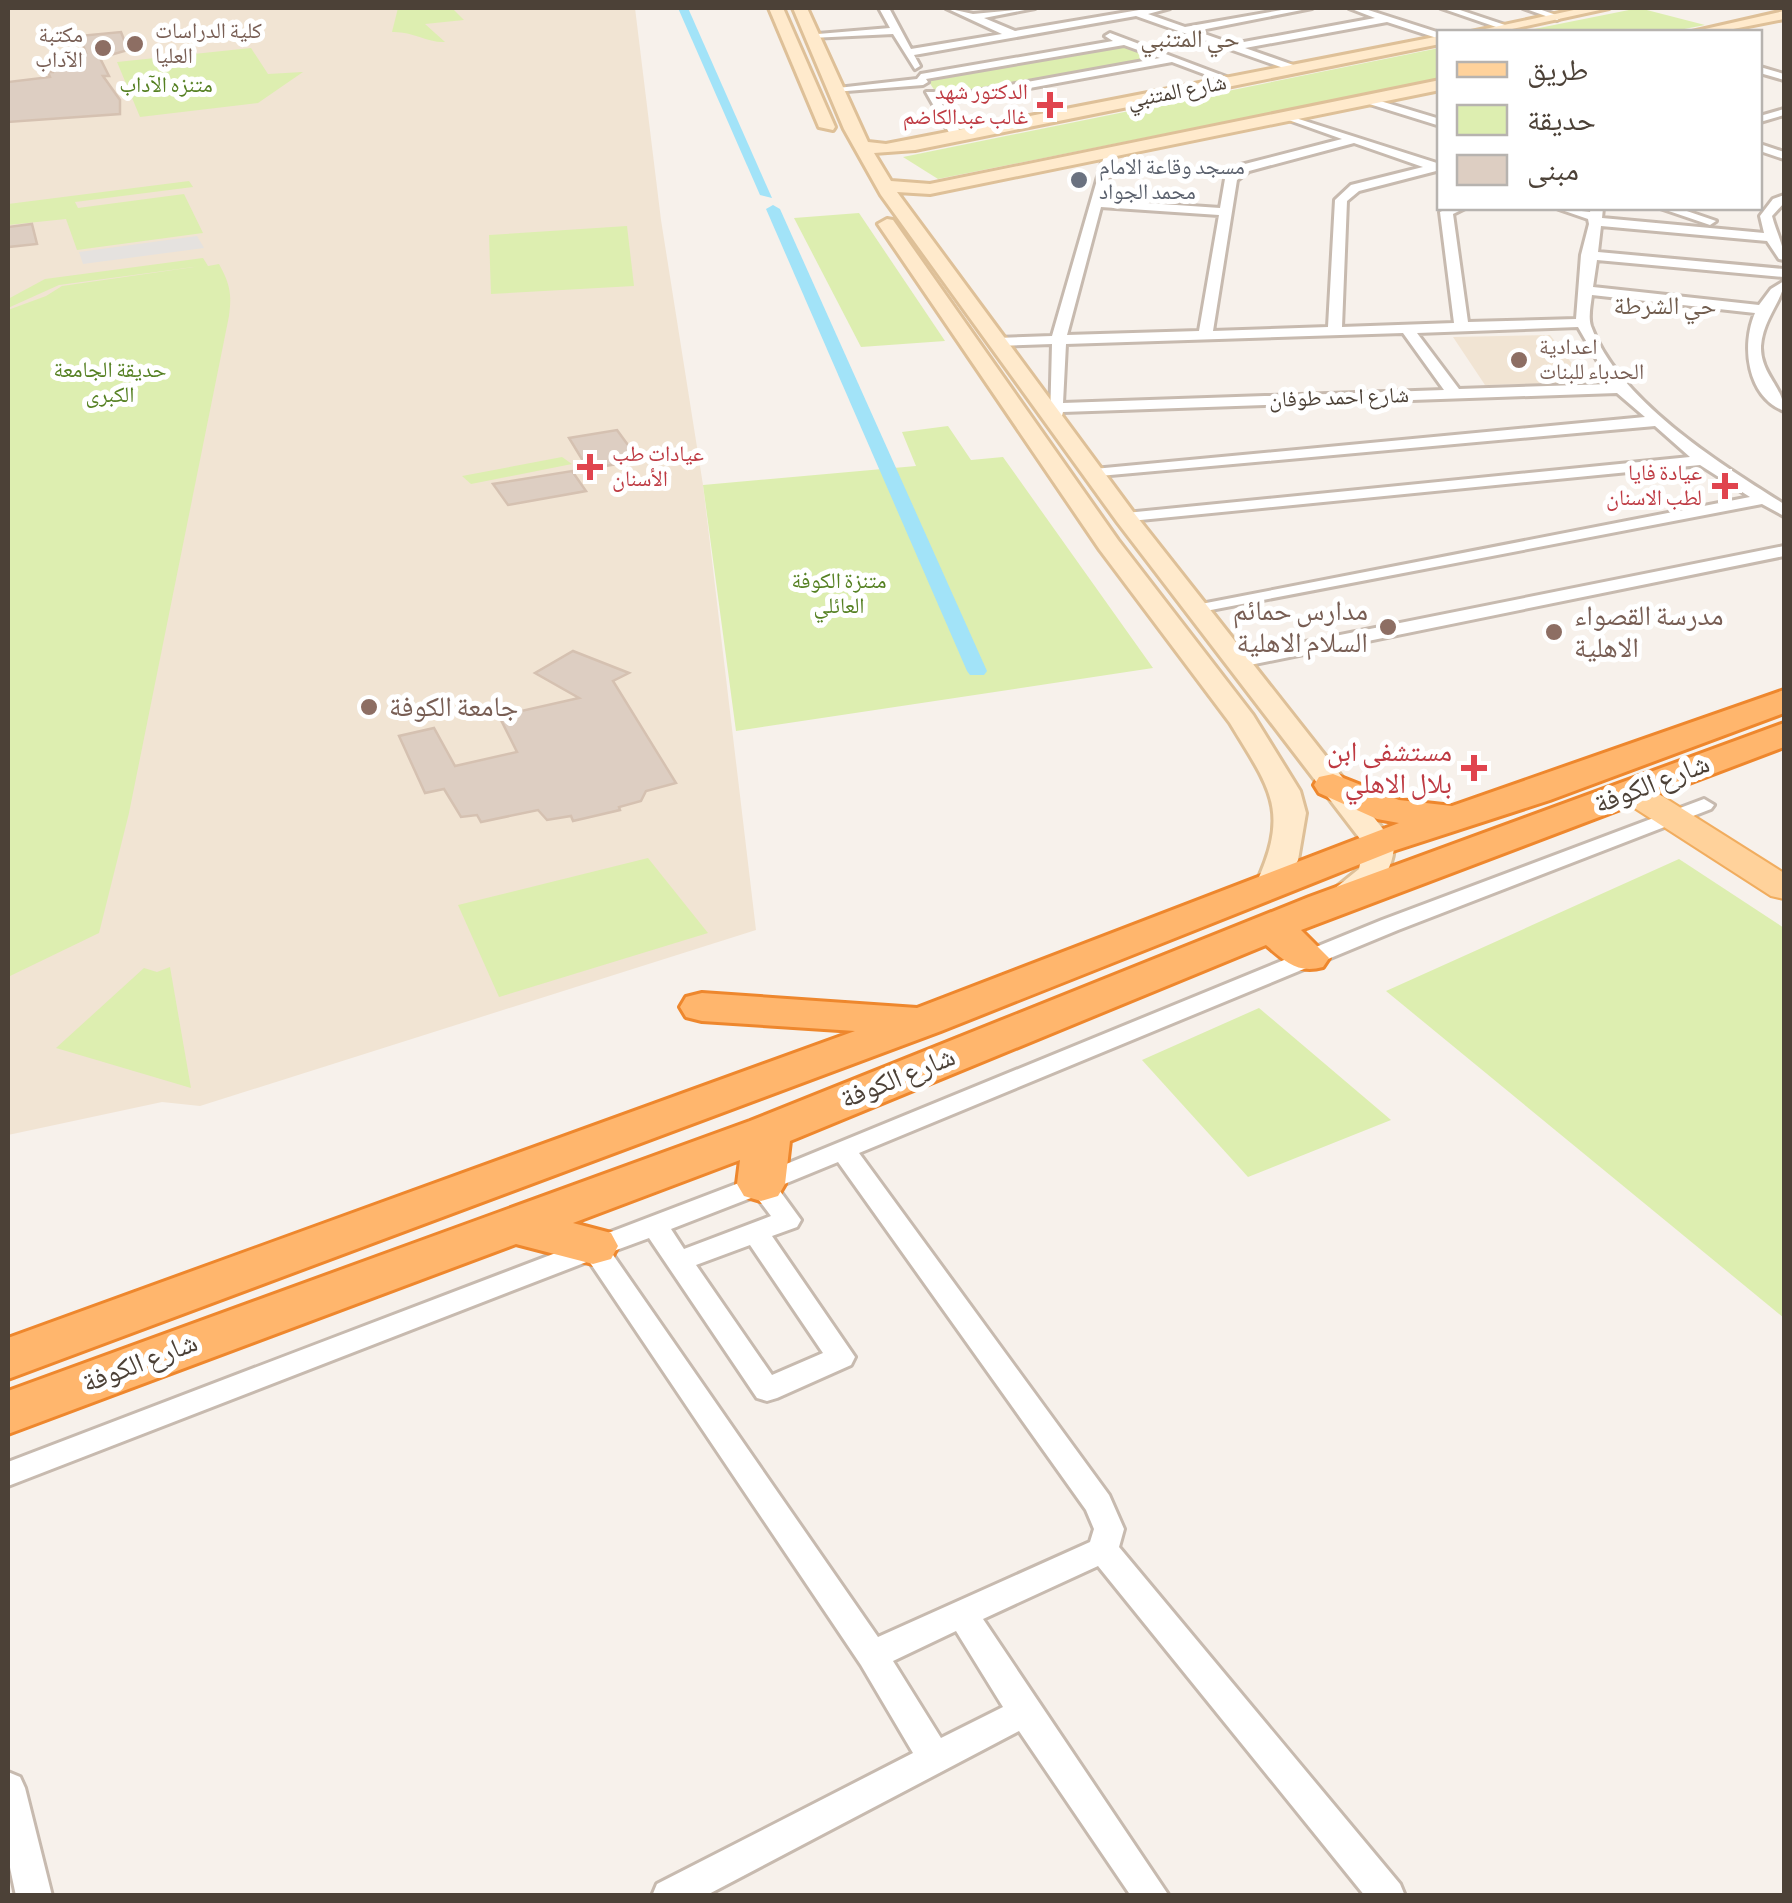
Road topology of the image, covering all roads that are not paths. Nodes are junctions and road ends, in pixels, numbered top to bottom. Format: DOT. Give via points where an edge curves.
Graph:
graph roads {
  1 [pos="776,8"];
  2 [pos="800,8"];
  3 [pos="884,8"];
  4 [pos="951,8"];
  5 [pos="1030,8"];
  6 [pos="1158,8"];
  7 [pos="1307,8"];
  8 [pos="1354,8"];
  9 [pos="1446,8"];
  10 [pos="1528,8"];
  11 [pos="1602,8"];
  12 [pos="1136,13"];
  13 [pos="1556,16"];
  14 [pos="1784,16"];
  15 [pos="973,17"];
  16 [pos="1386,19"];
  17 [pos="1079,24"];
  18 [pos="1506,26"];
  19 [pos="1184,30"];
  20 [pos="1487,30"];
  21 [pos="1710,30"];
  22 [pos="897,31"];
  23 [pos="811,35"];
  24 [pos="1014,35"];
  25 [pos="1437,37"];
  26 [pos="1437,39"];
  27 [pos="1124,42"];
  28 [pos="1230,48"];
  29 [pos="909,53"];
  30 [pos="1172,60"];
  31 [pos="1295,69"];
  32 [pos="922,80"];
  33 [pos="1232,81"];
  34 [pos="1437,86"];
  35 [pos="834,90"];
  36 [pos="1367,100"];
  37 [pos="936,102"];
  38 [pos="1287,116"];
  39 [pos="1437,121"];
  40 [pos="957,136"];
  41 [pos="1355,140"];
  42 [pos="915,145"];
  43 [pos="862,146"];
  44 [pos="1110,151"];
  45 [pos="874,166"];
  46 [pos="1437,168"];
  47 [pos="1437,168"];
  48 [pos="891,195"];
  49 [pos="1781,200"];
  50 [pos="1097,203"];
  51 [pos="1452,210"];
  52 [pos="1672,210"];
  53 [pos="1223,212"];
  54 [pos="1595,215"];
  55 [pos="1746,233"];
  56 [pos="1770,238"];
  57 [pos="1588,255"];
  58 [pos="1784,256"];
  59 [pos="1784,274"];
  60 [pos="1784,285"];
  61 [pos="1585,290"];
  62 [pos="1765,310"];
  63 [pos="1582,323"];
  64 [pos="1462,327"];
  65 [pos="1406,328"];
  66 [pos="1334,330"];
  67 [pos="1206,333"];
  68 [pos="1059,338"];
  69 [pos="997,342"];
  70 [pos="1013,363"];
  71 [pos="986,367"];
  72 [pos="1621,388"];
  73 [pos="1455,394"];
  74 [pos="1784,407"];
  75 [pos="1056,414"];
  76 [pos="1655,420"];
  77 [pos="1703,460"];
  78 [pos="1094,474"];
  79 [pos="1764,499"];
  80 [pos="1784,512"];
  81 [pos="1126,518"];
  82 [pos="1784,551"];
  83 [pos="1196,610"];
  84 [pos="1240,661"];
  85 [pos="1784,701"];
  86 [pos="1784,734"];
  87 [pos="1308,750"];
  88 [pos="1263,754"];
  89 [pos="1333,785"];
  90 [pos="1536,792"];
  91 [pos="1668,798"];
  92 [pos="1580,812"];
  93 [pos="1460,815"];
  94 [pos="1379,843"];
  95 [pos="1784,857"];
  96 [pos="1784,888"];
  97 [pos="1324,906"];
  98 [pos="1272,908"];
  99 [pos="1308,958"];
  100 [pos="702,1007"];
  101 [pos="924,1021"];
  102 [pos="662,1119"];
  103 [pos="767,1132"];
  104 [pos="843,1150"];
  105 [pos="688,1161"];
  106 [pos="543,1164"];
  107 [pos="761,1184"];
  108 [pos="582,1225"];
  109 [pos="654,1225"];
  110 [pos="755,1232"];
  111 [pos="679,1261"];
  112 [pos="8,1360"];
  113 [pos="10,1414"];
  114 [pos="8,1474"];
  115 [pos="1103,1550"];
  116 [pos="962,1613"];
  117 [pos="872,1655"];
  118 [pos="1024,1712"];
  119 [pos="934,1757"];
  120 [pos="8,1788"];
  121 [pos="1150,1895"];
  122 [pos="34,1896"];
  123 [pos="669,1896"];
  124 [pos="1388,1896"];
  1 -- 71 [label="main road" via="833,142"];
  2 -- 23 [label="main road"];
  3 -- 22 [label="street"];
  4 -- 15 [label="street"];
  5 -- 15 [label="street"];
  6 -- 12 [label="street"];
  7 -- 19 [label="street"];
  8 -- 16 [label="street"];
  9 -- 18 [label="street"];
  10 -- 13 [label="street"];
  11 -- 13 [label="main road"];
  12 -- 17 [label="street"];
  12 -- 19 [label="street"];
  13 -- 18 [label="main road"];
  14 -- 21 [label="main road"];
  15 -- 24 [label="street"];
  16 -- 25 [label="street"];
  16 -- 28 [label="street"];
  17 -- 24 [label="street"];
  17 -- 27 [label="street"];
  18 -- 20 [label="main road"];
  19 -- 28 [label="street"];
  22 -- 23 [label="street"];
  22 -- 29 [label="street"];
  23 -- 35 [label="main road"];
  24 -- 29 [label="street"];
  26 -- 31 [label="main road, شارع المتنبي"];
  27 -- 30 [label="street"];
  27 -- 32 [label="street"];
  28 -- 31 [label="street"];
  29 -- 32 [label="street"];
  30 -- 33 [label="street"];
  30 -- 37 [label="street"];
  31 -- 33 [label="main road, شارع المتنبي"];
  32 -- 35 [label="street"];
  32 -- 37 [label="street"];
  33 -- 40 [label="main road, شارع المتنبي"];
  34 -- 36 [label="main road"];
  35 -- 43 [label="main road"];
  36 -- 38 [label="main road"];
  36 -- 39 [label="street"];
  37 -- 40 [label="street"];
  38 -- 41 [label="street"];
  38 -- 44 [label="main road"];
  40 -- 42 [label="main road, شارع المتنبي"];
  41 -- 46 [label="street"];
  41 -- 53 [label="street" via="1245,168 1231,179"];
  42 -- 43 [label="main road, شارع المتنبي"];
  42 -- 45 [label="main road, شارع المتنبي"];
  43 -- 45 [label="main road"];
  44 -- 48 [label="main road"];
  44 -- 50 [label="street"];
  45 -- 48 [label="main road"];
  47 -- 66 [label="street" via="1355,188 1340,200"];
  48 -- 69 [label="main road"];
  49 -- 56 [label="street" via="1766,216"];
  50 -- 53 [label="street"];
  50 -- 68 [label="street"];
  51 -- 64 [label="street" via="1446,212"];
  52 -- 55 [label="street"];
  53 -- 67 [label="street"];
  54 -- 55 [label="street"];
  54 -- 57 [label="street"];
  55 -- 56 [label="street"];
  56 -- 58 [label="street"];
  57 -- 59 [label="street"];
  57 -- 61 [label="street"];
  60 -- 62 [label="street"];
  61 -- 62 [label="street"];
  61 -- 63 [label="street"];
  62 -- 74 [label="street" via="1756,326 1763,369"];
  63 -- 64 [label="street"];
  63 -- 72 [label="street"];
  64 -- 65 [label="street"];
  65 -- 66 [label="street"];
  65 -- 73 [label="street"];
  66 -- 67 [label="street"];
  67 -- 68 [label="street"];
  68 -- 69 [label="street"];
  68 -- 75 [label="street"];
  69 -- 70 [label="main road"];
  70 -- 71 [label="main road"];
  70 -- 75 [label="main road"];
  71 -- 88 [label="main road"];
  72 -- 73 [label="street, شارع احمد طوفان"];
  72 -- 76 [label="street"];
  73 -- 75 [label="street, شارع احمد طوفان"];
  75 -- 78 [label="main road"];
  76 -- 77 [label="street"];
  76 -- 78 [label="street"];
  77 -- 79 [label="street"];
  77 -- 81 [label="street"];
  78 -- 81 [label="main road"];
  79 -- 80 [label="street"];
  79 -- 83 [label="street"];
  81 -- 83 [label="main road"];
  82 -- 84 [label="street"];
  83 -- 84 [label="main road"];
  84 -- 87 [label="main road"];
  85 -- 90 [label="highway, شارع الكوفة"];
  86 -- 91 [label="highway, شارع الكوفة"];
  87 -- 88 [label="main road" via="1291,762"];
  87 -- 89 [label="main road"];
  88 -- 98 [label="main road" via="1291,814"];
  89 -- 93 [label="highway" via="1392,812"];
  89 -- 94 [label="main road"];
  90 -- 92 [label="highway" via="1550,805"];
  90 -- 93 [label="highway, شارع الكوفة"];
  91 -- 92 [label="highway, شارع الكوفة"];
  91 -- 95 [label="main road"];
  91 -- 96 [label="main road"];
  91 -- 99 [label="street"];
  92 -- 97 [label="highway, شارع الكوفة"];
  93 -- 94 [label="highway, شارع الكوفة"];
  94 -- 97 [label="main road" via="1381,861 1373,874"];
  94 -- 98 [label="highway, شارع الكوفة"];
  97 -- 98 [label="highway, شارع الكوفة"];
  98 -- 99 [label="highway"];
  98 -- 101 [label="highway, شارع الكوفة"];
  98 -- 103 [label="highway, شارع الكوفة"];
  99 -- 104 [label="street"];
  100 -- 101 [label="highway"];
  101 -- 102 [label="highway, شارع الكوفة"];
  102 -- 105 [label="highway" via="659,1142"];
  102 -- 106 [label="highway, شارع الكوفة"];
  103 -- 105 [label="highway, شارع الكوفة"];
  103 -- 107 [label="highway"];
  104 -- 107 [label="street"];
  104 -- 115 [label="street" via="1098,1504 1110,1529"];
  105 -- 108 [label="highway, شارع الكوفة"];
  106 -- 108 [label="highway" via="568,1180"];
  106 -- 112 [label="highway, شارع الكوفة"];
  107 -- 109 [label="street"];
  107 -- 110 [label="street" via="788,1220"];
  108 -- 109 [label="street"];
  108 -- 113 [label="highway, شارع الكوفة" via="509,1224"];
  108 -- 114 [label="street"];
  108 -- 117 [label="street"];
  109 -- 111 [label="street"];
  110 -- 111 [label="street"];
  110 -- 111 [label="street" via="841,1357 767,1390"];
  115 -- 116 [label="street"];
  115 -- 124 [label="street"];
  116 -- 117 [label="street"];
  116 -- 118 [label="street"];
  117 -- 119 [label="street"];
  118 -- 119 [label="street"];
  118 -- 121 [label="street"];
  119 -- 123 [label="street"];
  120 -- 122 [label="street"];
}
